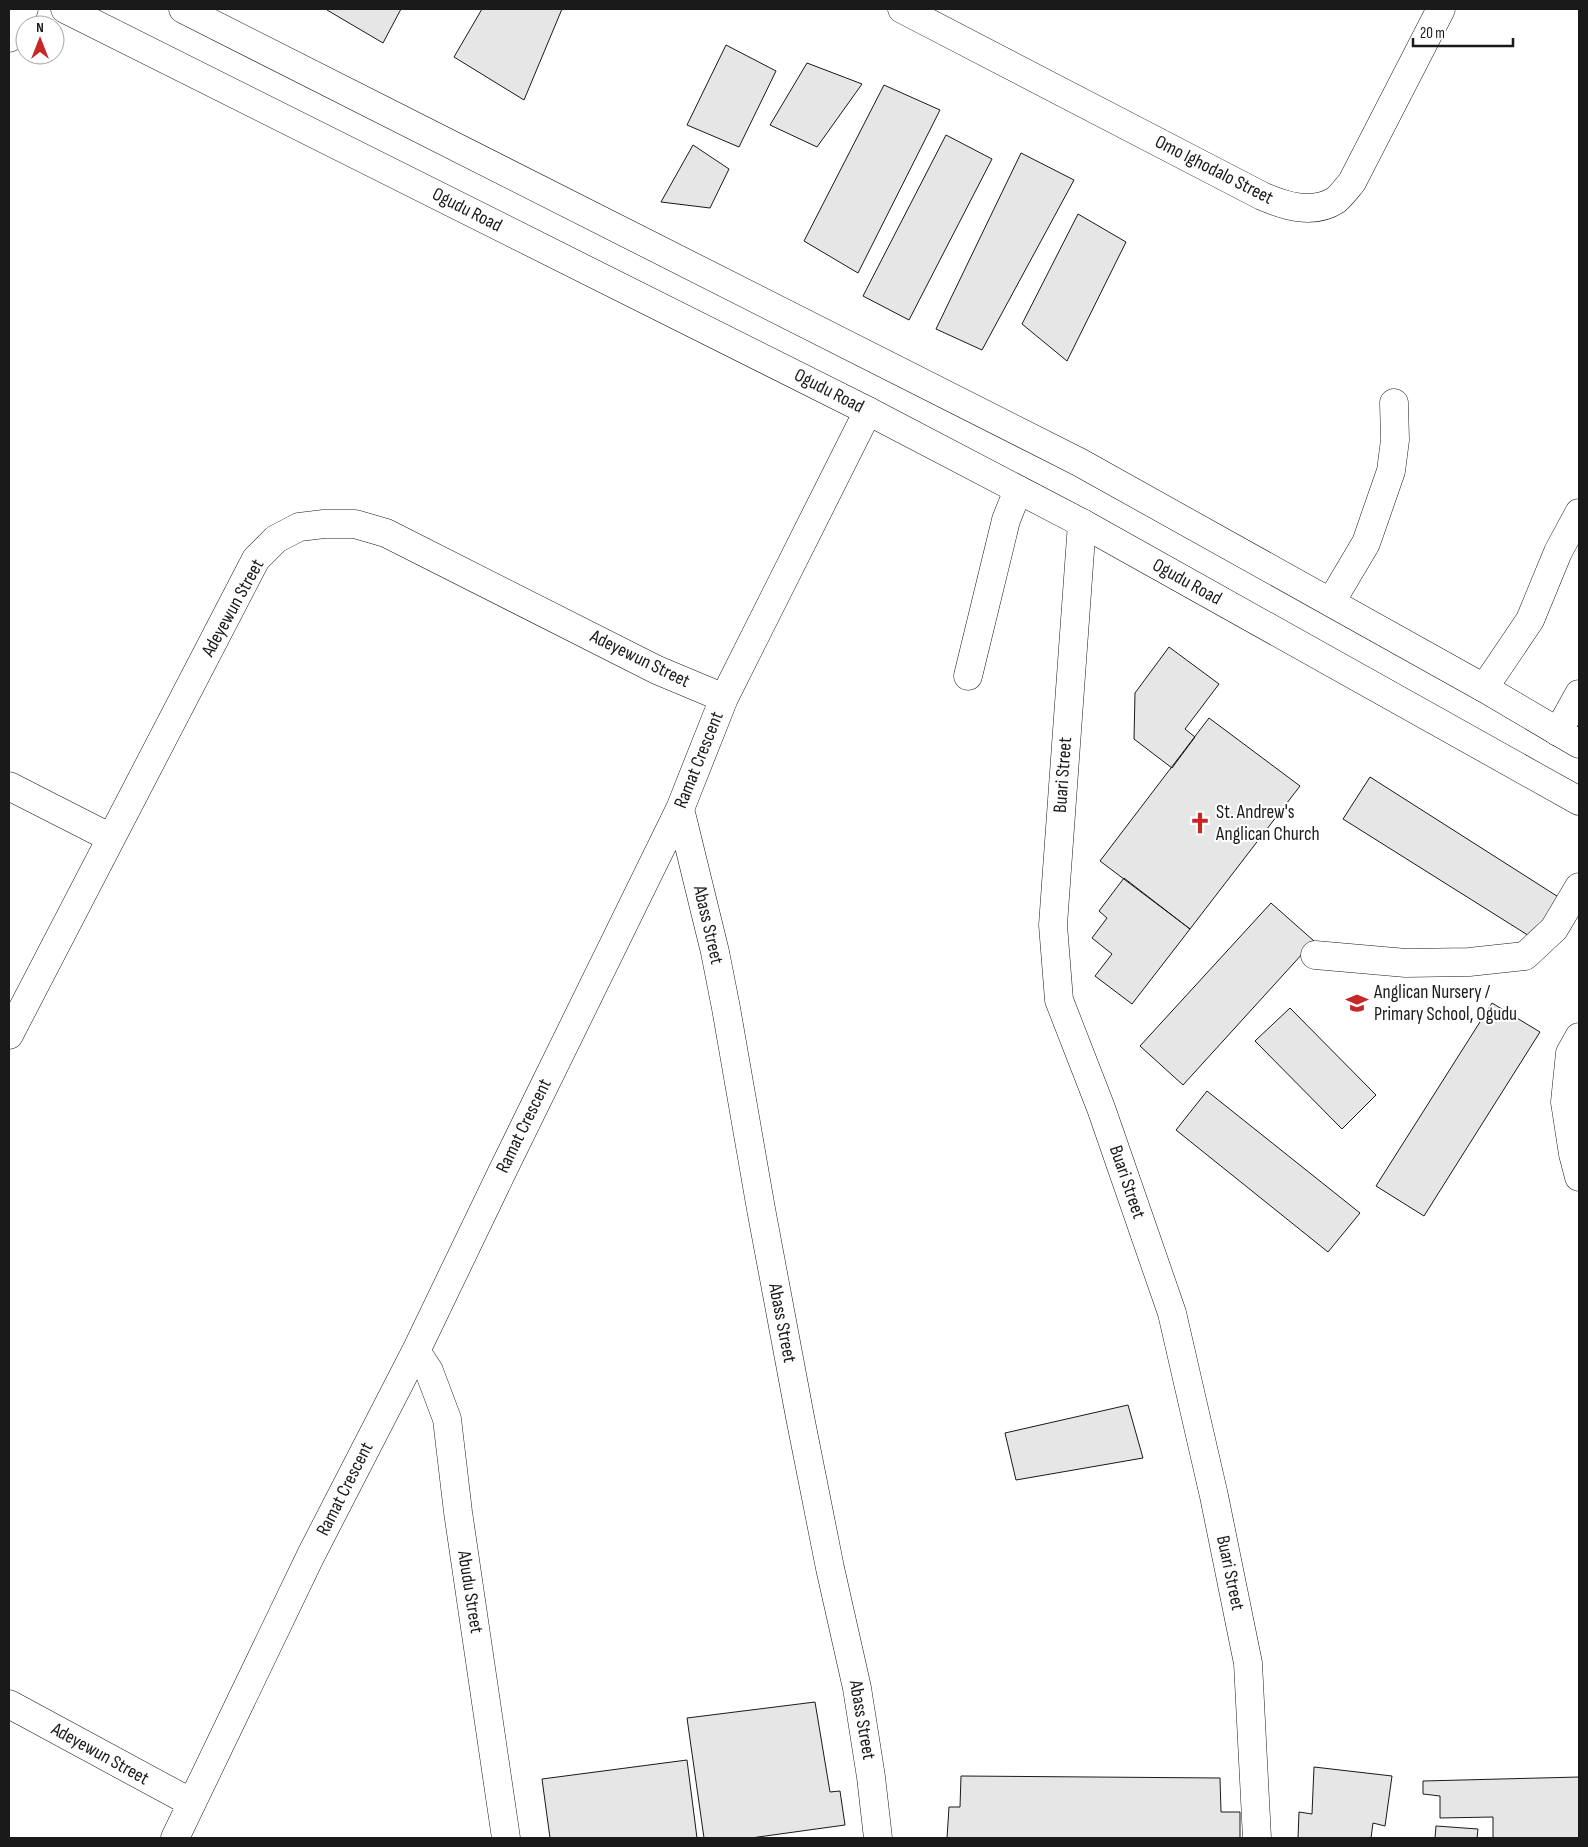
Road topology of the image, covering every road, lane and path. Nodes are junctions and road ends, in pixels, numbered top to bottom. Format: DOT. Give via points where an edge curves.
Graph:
graph roads {
  1 [pos="24,9"];
  2 [pos="183,9"];
  3 [pos="902,9"];
  4 [pos="1441,9"];
  5 [pos="78,12"];
  6 [pos="9,38"];
  7 [pos="1394,403"];
  8 [pos="868,411"];
  9 [pos="1018,490"];
  10 [pos="1579,513"];
  11 [pos="1082,523"];
  12 [pos="1331,602"];
  13 [pos="968,676"];
  14 [pos="1484,688"];
  15 [pos="1579,694"];
  16 [pos="724,698"];
  17 [pos="1568,738"];
  18 [pos="9,786"];
  19 [pos="1579,801"];
  20 [pos="680,809"];
  21 [pos="111,838"];
  22 [pos="1579,887"];
  23 [pos="1315,955"];
  24 [pos="9,1035"];
  25 [pos="1579,1036"];
  26 [pos="1579,1177"];
  27 [pos="416,1351"];
  28 [pos="9,1704"];
  29 [pos="192,1802"];
  30 [pos="175,1838"];
  31 [pos="506,1838"];
  32 [pos="878,1838"];
  33 [pos="1256,1838"];
  1 -- 6 [label="street"];
  2 -- 12 [label="street" via="1079,462"];
  3 -- 4 [label="street, Omo Ighodalo Street" via="1262,196 1281,204 1321,208 1337,199 1352,182"];
  5 -- 8 [label="street, Ogudu Road"];
  7 -- 12 [label="street" via="1395,440 1391,471 1366,543"];
  8 -- 9 [label="street, Ogudu Road"];
  8 -- 16 [label="street, Ramat Crescent"];
  9 -- 11 [label="street, Ogudu Road"];
  9 -- 13 [label="street" via="1006,520"];
  10 -- 14 [label="street" via="1558,552 1530,620"];
  11 -- 19 [label="street, Ogudu Road"];
  11 -- 33 [label="street, Buari Street" via="1053,925 1059,1000 1101,1108 1172,1313 1248,1663"];
  12 -- 14 [label="street"];
  14 -- 17 [label="street"];
  15 -- 17 [label="street"];
  16 -- 20 [label="street, Ramat Crescent"];
  16 -- 21 [label="street, Adeyewun Street" via="657,670 386,533 355,524 299,527 276,539 256,559"];
  18 -- 21 [label="street"];
  20 -- 27 [label="street, Ramat Crescent"];
  20 -- 32 [label="street, Abass Street" via="715,952 798,1408 857,1688"];
  21 -- 24 [label="street, Adeyewun Street"];
  22 -- 23 [label="street" via="1554,929 1525,956 1469,962 1406,963"];
  25 -- 26 [label="street" via="1570,1053 1565,1102 1572,1154"];
  27 -- 29 [label="street, Ramat Crescent" via="311,1555"];
  27 -- 31 [label="street, Abudu Street" via="429,1371 447,1419"];
  28 -- 29 [label="street, Adeyewun Street"];
  29 -- 30 [label="street, Ramat Crescent"];
}
